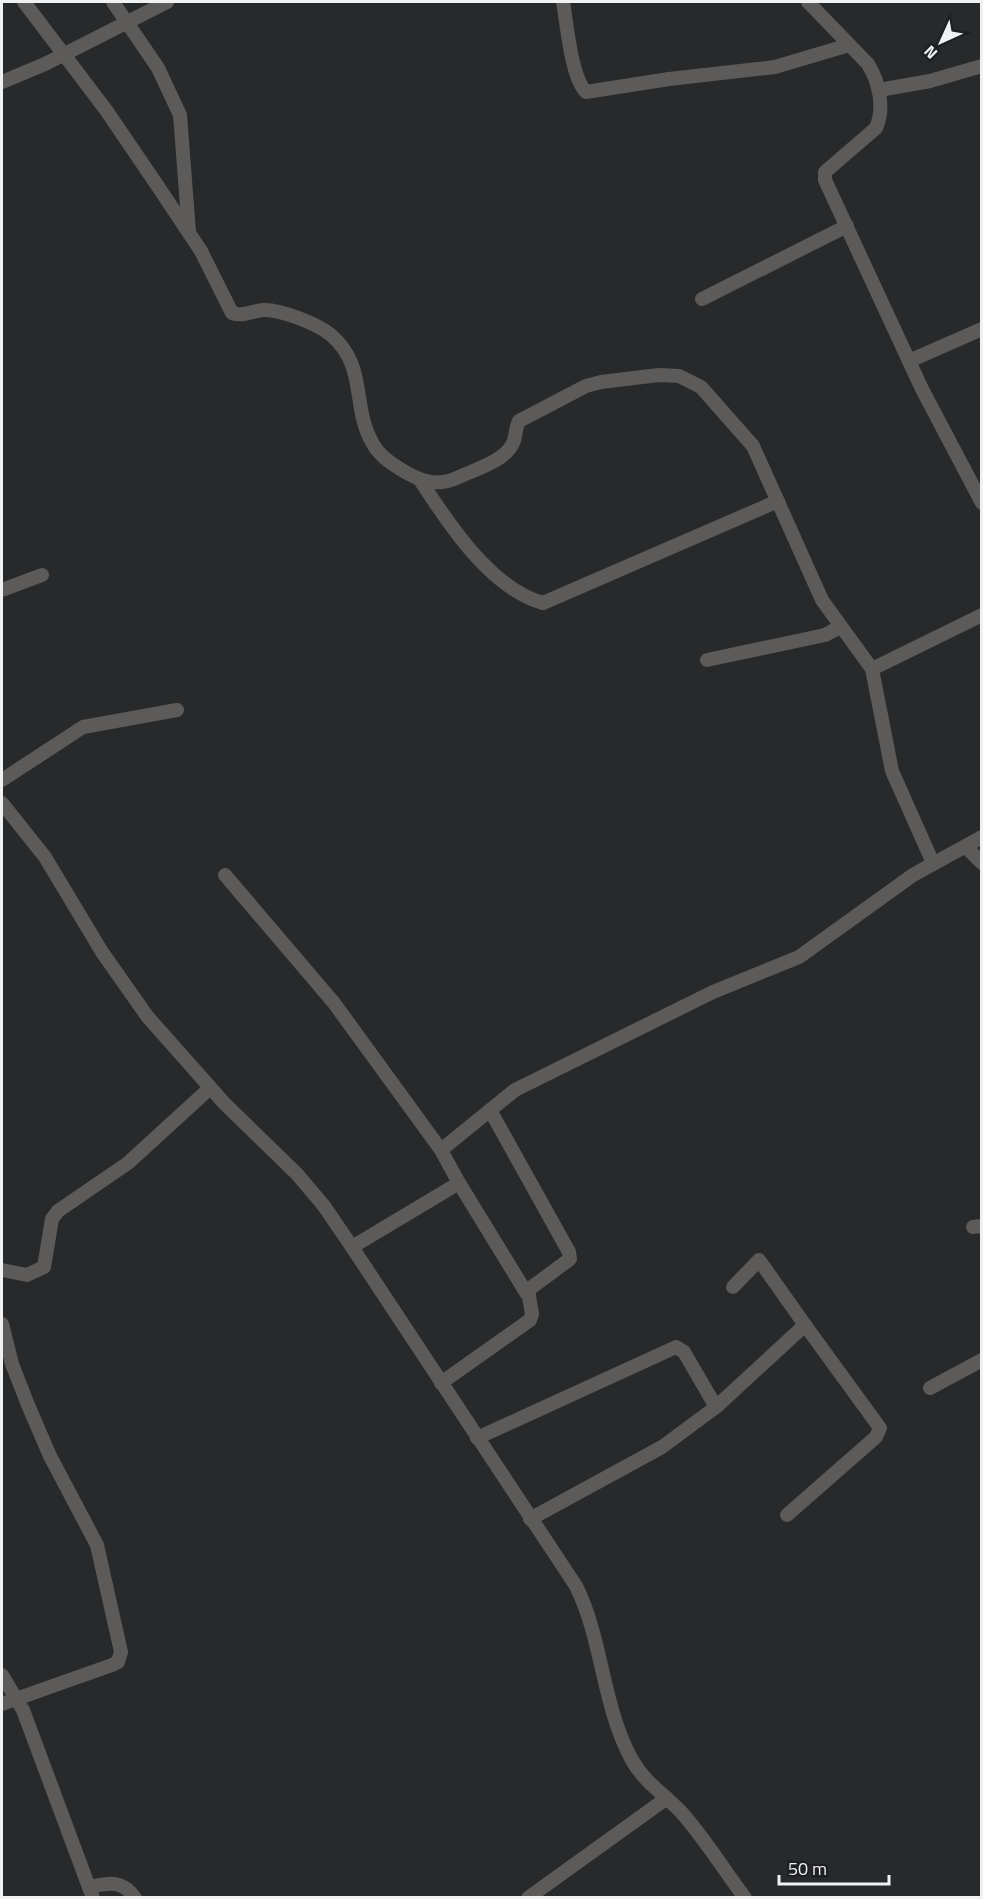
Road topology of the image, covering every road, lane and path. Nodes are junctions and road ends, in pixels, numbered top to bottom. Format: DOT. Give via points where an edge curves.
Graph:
graph roads {
  1 [pos="24,2"];
  2 [pos="113,2"];
  3 [pos="167,2"];
  4 [pos="563,2"];
  5 [pos="808,2"];
  6 [pos="127,21"];
  7 [pos="849,45"];
  8 [pos="64,54"];
  9 [pos="981,66"];
  10 [pos="2,82"];
  11 [pos="879,90"];
  12 [pos="847,226"];
  13 [pos="189,233"];
  14 [pos="702,300"];
  15 [pos="981,329"];
  16 [pos="909,361"];
  17 [pos="420,480"];
  18 [pos="778,501"];
  19 [pos="981,502"];
  20 [pos="42,576"];
  21 [pos="2,590"];
  22 [pos="981,615"];
  23 [pos="840,627"];
  24 [pos="707,660"];
  25 [pos="872,669"];
  26 [pos="177,710"];
  27 [pos="2,780"];
  28 [pos="2,803"];
  29 [pos="981,837"];
  30 [pos="966,847"];
  31 [pos="933,863"];
  32 [pos="981,863"];
  33 [pos="225,875"];
  34 [pos="210,1088"];
  35 [pos="490,1110"];
  36 [pos="441,1150"];
  37 [pos="459,1183"];
  38 [pos="352,1247"];
  39 [pos="2,1270"];
  40 [pos="733,1287"];
  41 [pos="527,1294"];
  42 [pos="2,1324"];
  43 [pos="806,1325"];
  44 [pos="981,1360"];
  45 [pos="441,1383"];
  46 [pos="930,1388"];
  47 [pos="716,1407"];
  48 [pos="477,1438"];
  49 [pos="787,1515"];
  50 [pos="530,1519"];
  51 [pos="2,1675"];
  52 [pos="17,1699"];
  53 [pos="2,1704"];
  54 [pos="667,1798"];
  55 [pos="91,1892"];
  56 [pos="135,1898"];
  57 [pos="528,1898"];
  58 [pos="745,1898"];
  1 -- 8 [label="street"];
  2 -- 6 [label="street"];
  3 -- 6 [label="street"];
  4 -- 7 [label="street" via="580,86 586,92 774,67"];
  5 -- 7 [label="street"];
  6 -- 8 [label="street"];
  6 -- 13 [label="street" via="158,69 180,115"];
  7 -- 11 [label="street" via="872,70"];
  8 -- 10 [label="street"];
  8 -- 13 [label="street"];
  9 -- 11 [label="street"];
  11 -- 12 [label="street" via="880,119 876,128 825,172 825,180"];
  12 -- 14 [label="street"];
  12 -- 16 [label="street"];
  13 -- 17 [label="street" via="232,313 242,316 274,310 328,333 342,346 355,368 373,445"];
  15 -- 16 [label="street"];
  16 -- 19 [label="street"];
  17 -- 18 [label="street" via="472,555 522,595 543,603"];
  17 -- 18 [label="street" via="448,482 497,458 514,442 519,421 586,386 659,375 679,376 701,387 753,446"];
  18 -- 23 [label="street" via="822,600"];
  20 -- 21 [label="street"];
  22 -- 25 [label="street"];
  23 -- 24 [label="street" via="825,635"];
  23 -- 25 [label="street"];
  25 -- 31 [label="street" via="892,771"];
  26 -- 27 [label="street" via="83,727"];
  28 -- 34 [label="street" via="45,857 123,985"];
  29 -- 30 [label="street"];
  30 -- 31 [label="street"];
  30 -- 32 [label="street"];
  31 -- 35 [label="street" via="799,957 713,992 538,1077"];
  33 -- 36 [label="street" via="334,1003"];
  34 -- 38 [label="street" via="297,1174"];
  34 -- 39 [label="street" via="128,1163 58,1211 52,1219 44,1267 27,1275"];
  35 -- 36 [label="street"];
  35 -- 41 [label="street" via="571,1256 568,1263 532,1286"];
  36 -- 37 [label="street"];
  37 -- 38 [label="street"];
  37 -- 41 [label="street"];
  38 -- 45 [label="street"];
  40 -- 43 [label="street" via="759,1260"];
  41 -- 45 [label="street" via="530,1320"];
  42 -- 52 [label="street" via="28,1405 97,1545 121,1652 118,1662 112,1665"];
  43 -- 47 [label="street"];
  43 -- 49 [label="street" via="880,1428 876,1437"];
  44 -- 46 [label="street"];
  45 -- 48 [label="street"];
  47 -- 48 [label="street" via="684,1352 673,1347"];
  47 -- 50 [label="street" via="662,1447"];
  48 -- 50 [label="street"];
  50 -- 54 [label="street" via="587,1608 615,1718 632,1760"];
  51 -- 52 [label="street"];
  52 -- 53 [label="street"];
  52 -- 55 [label="street"];
  54 -- 57 [label="street"];
  54 -- 58 [label="street"];
  55 -- 56 [label="street" via="118,1882"];
}
